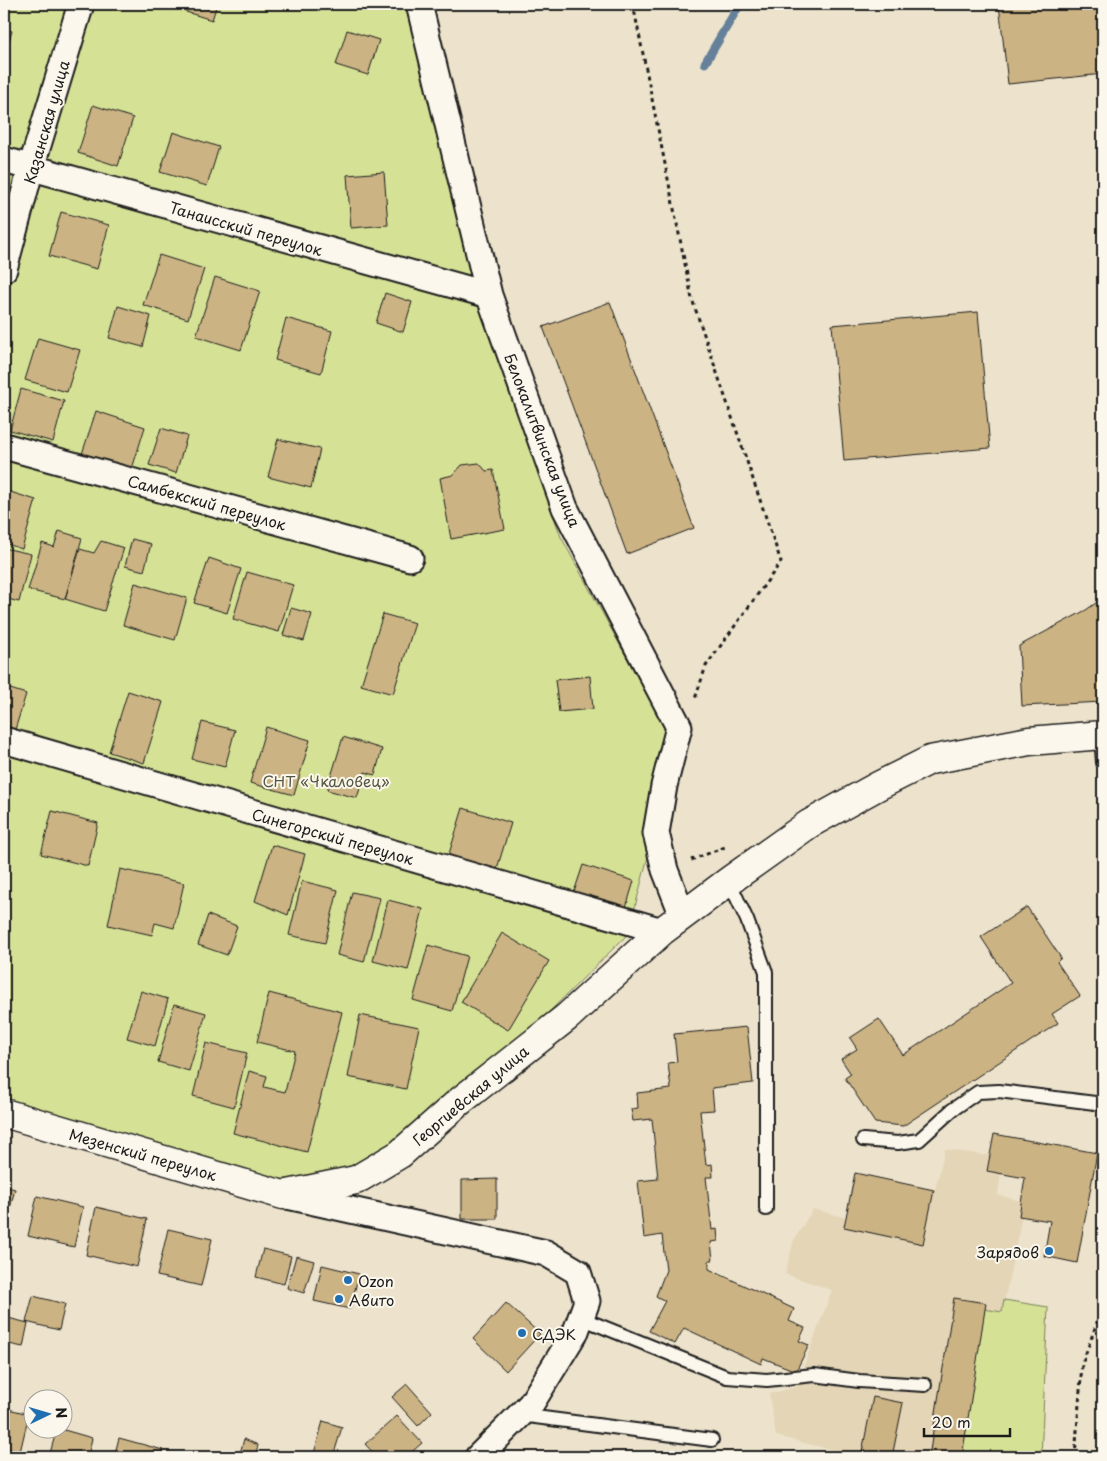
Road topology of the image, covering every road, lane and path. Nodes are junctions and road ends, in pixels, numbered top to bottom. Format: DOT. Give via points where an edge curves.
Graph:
graph roads {
  1 [pos="80,4"];
  2 [pos="419,4"];
  3 [pos="633,4"];
  4 [pos="4,160"];
  5 [pos="31,168"];
  6 [pos="4,269"];
  7 [pos="489,295"];
  8 [pos="4,446"];
  9 [pos="410,558"];
  10 [pos="694,704"];
  11 [pos="1102,735"];
  12 [pos="4,740"];
  13 [pos="1103,763"];
  14 [pos="729,881"];
  15 [pos="673,923"];
  16 [pos="1103,1104"];
  17 [pos="4,1113"];
  18 [pos="863,1140"];
  19 [pos="283,1195"];
  20 [pos="766,1209"];
  21 [pos="1103,1306"];
  22 [pos="581,1318"];
  23 [pos="925,1386"];
  24 [pos="520,1415"];
  25 [pos="712,1440"];
  26 [pos="478,1457"];
  27 [pos="1075,1457"];
  1 -- 5 [label="street, Казанская улица"];
  2 -- 7 [label="street, Белокалитвинская улица"];
  3 -- 10 [label="path" via="692,300 780,562 706,666"];
  4 -- 5 [label="street, Танаисский переулок"];
  5 -- 6 [label="street, Казанская улица"];
  5 -- 7 [label="street, Танаисский переулок"];
  7 -- 15 [label="street, Белокалитвинская улица" via="565,508 679,727 656,833"];
  8 -- 9 [label="street, Самбекский переулок"];
  11 -- 13 [label="lane"];
  11 -- 14 [label="street, Георгиевская улица" via="1029,741 930,760 809,824"];
  12 -- 15 [label="street, Синегорский переулок"];
  14 -- 15 [label="street, Георгиевская улица"];
  14 -- 20 [label="lane" via="766,972"];
  15 -- 19 [label="street, Георгиевская улица" via="567,1016 459,1102 400,1154 356,1180"];
  16 -- 18 [label="lane" via="999,1090 978,1092 919,1140 898,1143"];
  17 -- 19 [label="street, Мезенский переулок"];
  19 -- 22 [label="street" via="546,1253 578,1272 587,1301"];
  21 -- 27 [label="path" via="1082,1364"];
  22 -- 23 [label="lane" via="727,1377 767,1380 814,1375"];
  22 -- 24 [label="street" via="576,1332 531,1404"];
  24 -- 25 [label="lane"];
  24 -- 26 [label="street"];
}
